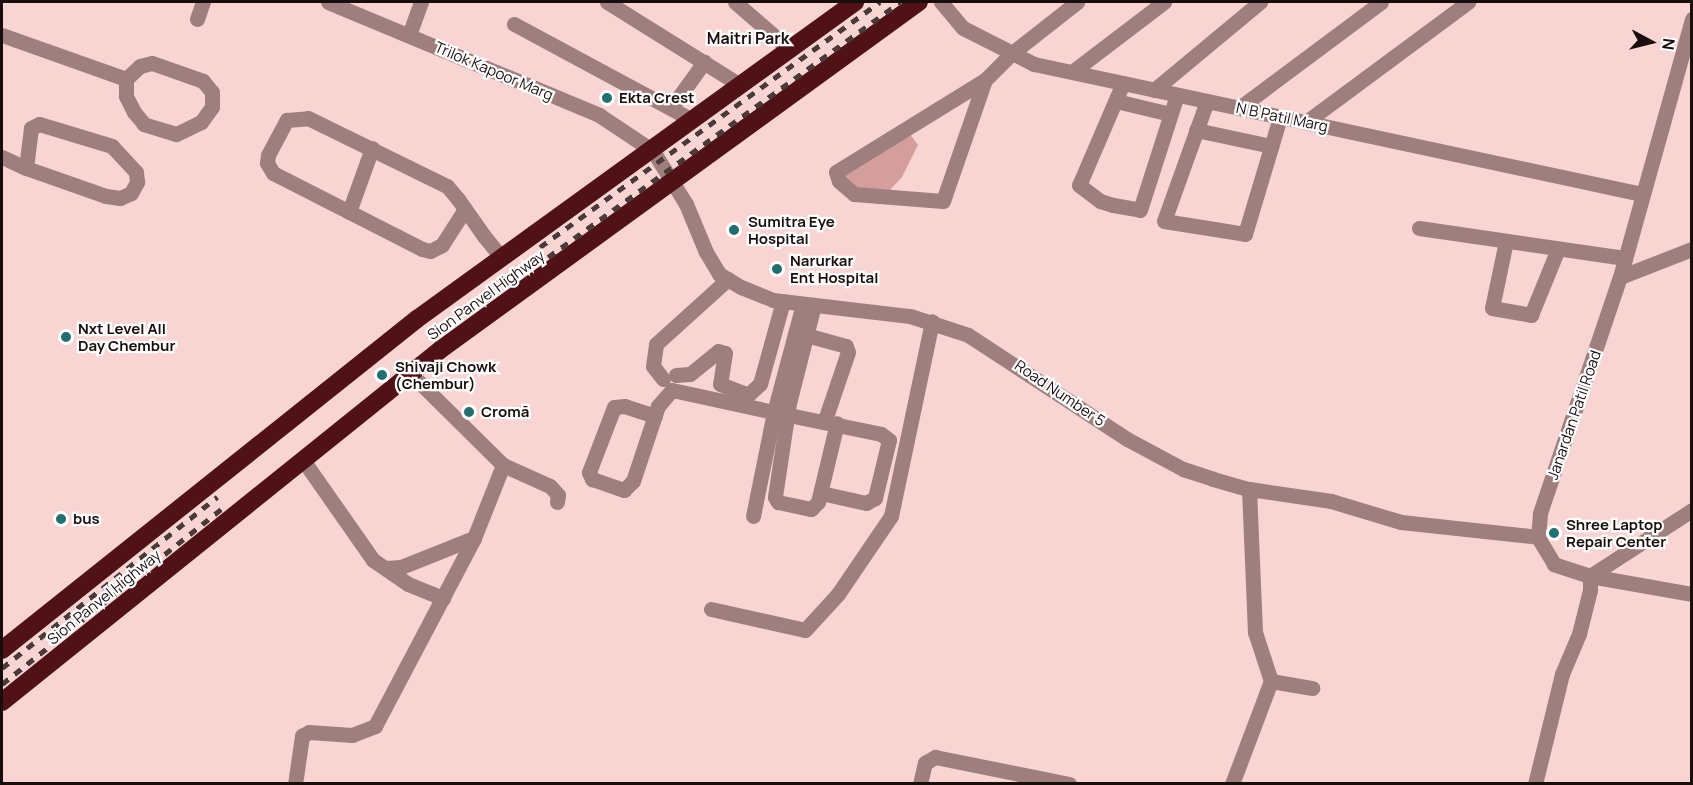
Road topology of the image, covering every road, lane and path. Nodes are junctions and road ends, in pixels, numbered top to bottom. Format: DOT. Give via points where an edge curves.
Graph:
graph roads {
  1 [pos="203,2"];
  2 [pos="328,2"];
  3 [pos="421,2"];
  4 [pos="607,2"];
  5 [pos="735,2"];
  6 [pos="855,2"];
  7 [pos="919,2"];
  8 [pos="941,2"];
  9 [pos="1077,2"];
  10 [pos="1164,2"];
  11 [pos="1260,2"];
  12 [pos="1381,2"];
  13 [pos="1468,2"];
  14 [pos="197,19"];
  15 [pos="1692,19"];
  16 [pos="514,24"];
  17 [pos="2,35"];
  18 [pos="409,35"];
  19 [pos="789,49"];
  20 [pos="1012,53"];
  21 [pos="704,62"];
  22 [pos="1072,72"];
  23 [pos="126,79"];
  24 [pos="985,80"];
  25 [pos="1124,83"];
  26 [pos="740,85"];
  27 [pos="1154,90"];
  28 [pos="1177,95"];
  29 [pos="1116,101"];
  30 [pos="1207,101"];
  31 [pos="671,108"];
  32 [pos="1239,108"];
  33 [pos="1170,114"];
  34 [pos="1280,117"];
  35 [pos="692,120"];
  36 [pos="1306,122"];
  37 [pos="1196,130"];
  38 [pos="1271,146"];
  39 [pos="372,148"];
  40 [pos="653,151"];
  41 [pos="2,157"];
  42 [pos="27,168"];
  43 [pos="672,181"];
  44 [pos="1642,194"];
  45 [pos="465,209"];
  46 [pos="349,212"];
  47 [pos="1419,228"];
  48 [pos="1506,241"];
  49 [pos="1558,249"];
  50 [pos="1692,249"];
  51 [pos="502,258"];
  52 [pos="1625,258"];
  53 [pos="1620,277"];
  54 [pos="728,279"];
  55 [pos="783,301"];
  56 [pos="809,305"];
  57 [pos="932,321"];
  58 [pos="807,335"];
  59 [pos="411,374"];
  60 [pos="676,376"];
  61 [pos="684,393"];
  62 [pos="739,399"];
  63 [pos="781,413"];
  64 [pos="655,417"];
  65 [pos="831,422"];
  66 [pos="303,460"];
  67 [pos="503,465"];
  68 [pos="1250,489"];
  69 [pos="821,493"];
  70 [pos="557,502"];
  71 [pos="1692,510"];
  72 [pos="753,516"];
  73 [pos="1538,537"];
  74 [pos="474,538"];
  75 [pos="386,568"];
  76 [pos="1590,576"];
  77 [pos="1692,594"];
  78 [pos="442,598"];
  79 [pos="711,609"];
  80 [pos="2,650"];
  81 [pos="1271,681"];
  82 [pos="1312,688"];
  83 [pos="2,702"];
  84 [pos="295,783"];
  85 [pos="920,783"];
  86 [pos="1069,783"];
  87 [pos="1232,783"];
  88 [pos="1535,783"];
  1 -- 14 [label="street"];
  2 -- 18 [label="street, Trilok Kapoor Marg"];
  3 -- 18 [label="street"];
  4 -- 21 [label="street"];
  5 -- 19 [label="street"];
  6 -- 19 [label="highway, Sion Panvel Highway"];
  7 -- 43 [label="highway, Sion Panvel Highway"];
  8 -- 20 [label="street, N B Patil Marg" via="963,28"];
  9 -- 20 [label="street"];
  10 -- 22 [label="street"];
  11 -- 27 [label="street"];
  12 -- 32 [label="street"];
  13 -- 36 [label="street"];
  15 -- 44 [label="street, Janardan Patil Road"];
  16 -- 31 [label="street"];
  17 -- 23 [label="street"];
  18 -- 40 [label="street, Trilok Kapoor Marg" via="599,115"];
  19 -- 26 [label="highway, Sion Panvel Highway"];
  20 -- 22 [label="street, N B Patil Marg" via="1034,64"];
  20 -- 24 [label="street"];
  21 -- 26 [label="street"];
  21 -- 31 [label="street"];
  22 -- 25 [label="street, N B Patil Marg"];
  23 -- 23 [label="street" via="140,66 152,63 203,81 212,92 212,106 201,122 190,128 176,134 161,130 144,124 134,112 126,96"];
  24 -- 24 [label="street" via="943,201 854,194 839,181 836,172"];
  25 -- 27 [label="street, N B Patil Marg"];
  25 -- 29 [label="street"];
  26 -- 35 [label="highway, Sion Panvel Highway"];
  27 -- 28 [label="street, N B Patil Marg"];
  28 -- 30 [label="street, N B Patil Marg"];
  28 -- 33 [label="street"];
  29 -- 33 [label="street"];
  29 -- 33 [label="street" via="1079,185 1100,201 1113,205 1140,210"];
  30 -- 32 [label="street, N B Patil Marg"];
  30 -- 37 [label="street"];
  31 -- 35 [label="street"];
  32 -- 34 [label="street, N B Patil Marg"];
  34 -- 36 [label="street, N B Patil Marg"];
  34 -- 38 [label="street"];
  35 -- 40 [label="highway, Sion Panvel Highway"];
  36 -- 44 [label="street, N B Patil Marg"];
  37 -- 38 [label="street"];
  37 -- 38 [label="street" via="1164,221 1191,228 1245,234"];
  39 -- 45 [label="street" via="442,183"];
  39 -- 46 [label="street"];
  39 -- 46 [label="street" via="302,115 287,120 268,155 267,163 273,173"];
  40 -- 43 [label="street, Road Number 5"];
  40 -- 51 [label="highway, Sion Panvel Highway"];
  41 -- 42 [label="street"];
  42 -- 42 [label="street" via="120,198 131,193 137,182 136,172 112,146 39,124 31,128"];
  43 -- 54 [label="street, Road Number 5" via="706,252 719,274"];
  43 -- 59 [label="highway, Sion Panvel Highway"];
  44 -- 52 [label="street, Janardan Patil Road"];
  45 -- 46 [label="street" via="442,245 430,251"];
  45 -- 51 [label="street"];
  47 -- 48 [label="street"];
  48 -- 49 [label="street"];
  48 -- 49 [label="street" via="1492,308 1531,315"];
  49 -- 52 [label="street"];
  50 -- 53 [label="street"];
  51 -- 80 [label="highway, Sion Panvel Highway" via="417,319"];
  52 -- 53 [label="street, Janardan Patil Road"];
  53 -- 73 [label="street, Janardan Patil Road" via="1540,513"];
  54 -- 55 [label="street, Road Number 5"];
  54 -- 60 [label="street" via="656,344 653,366"];
  55 -- 56 [label="street, Road Number 5"];
  55 -- 62 [label="street" via="760,384"];
  56 -- 57 [label="street, Road Number 5"];
  56 -- 58 [label="street"];
  56 -- 63 [label="street"];
  57 -- 68 [label="street, Road Number 5" via="968,335 1127,439 1183,470"];
  57 -- 79 [label="street" via="891,516 838,594 805,630"];
  58 -- 63 [label="street"];
  58 -- 65 [label="street" via="846,346 848,352"];
  59 -- 66 [label="highway, Sion Panvel Highway"];
  59 -- 67 [label="street"];
  60 -- 61 [label="street"];
  60 -- 62 [label="street" via="718,351 725,353 720,384"];
  61 -- 62 [label="street"];
  61 -- 64 [label="street" via="672,390"];
  62 -- 63 [label="street"];
  63 -- 65 [label="street"];
  63 -- 69 [label="street" via="775,497 778,502 810,509 819,502"];
  63 -- 72 [label="street"];
  64 -- 64 [label="street" via="633,481 624,490 592,479 589,472 614,407 625,406"];
  65 -- 69 [label="street"];
  65 -- 69 [label="street" via="881,434 889,440 875,498 866,503"];
  66 -- 75 [label="street" via="373,560"];
  66 -- 83 [label="highway, Sion Panvel Highway"];
  67 -- 70 [label="street" via="550,486 558,495"];
  67 -- 74 [label="street"];
  68 -- 73 [label="street, Road Number 5" via="1331,501 1401,522"];
  68 -- 81 [label="street" via="1255,632"];
  71 -- 76 [label="street"];
  73 -- 76 [label="street" via="1554,564"];
  74 -- 75 [label="street" via="401,567"];
  74 -- 78 [label="street"];
  75 -- 78 [label="street" via="408,584"];
  76 -- 77 [label="street"];
  76 -- 88 [label="street" via="1579,634 1562,674"];
  78 -- 84 [label="street" via="375,726 352,735 309,732 302,736"];
  81 -- 82 [label="street"];
  81 -- 87 [label="street"];
  85 -- 86 [label="street" via="925,763 935,757"];
}
